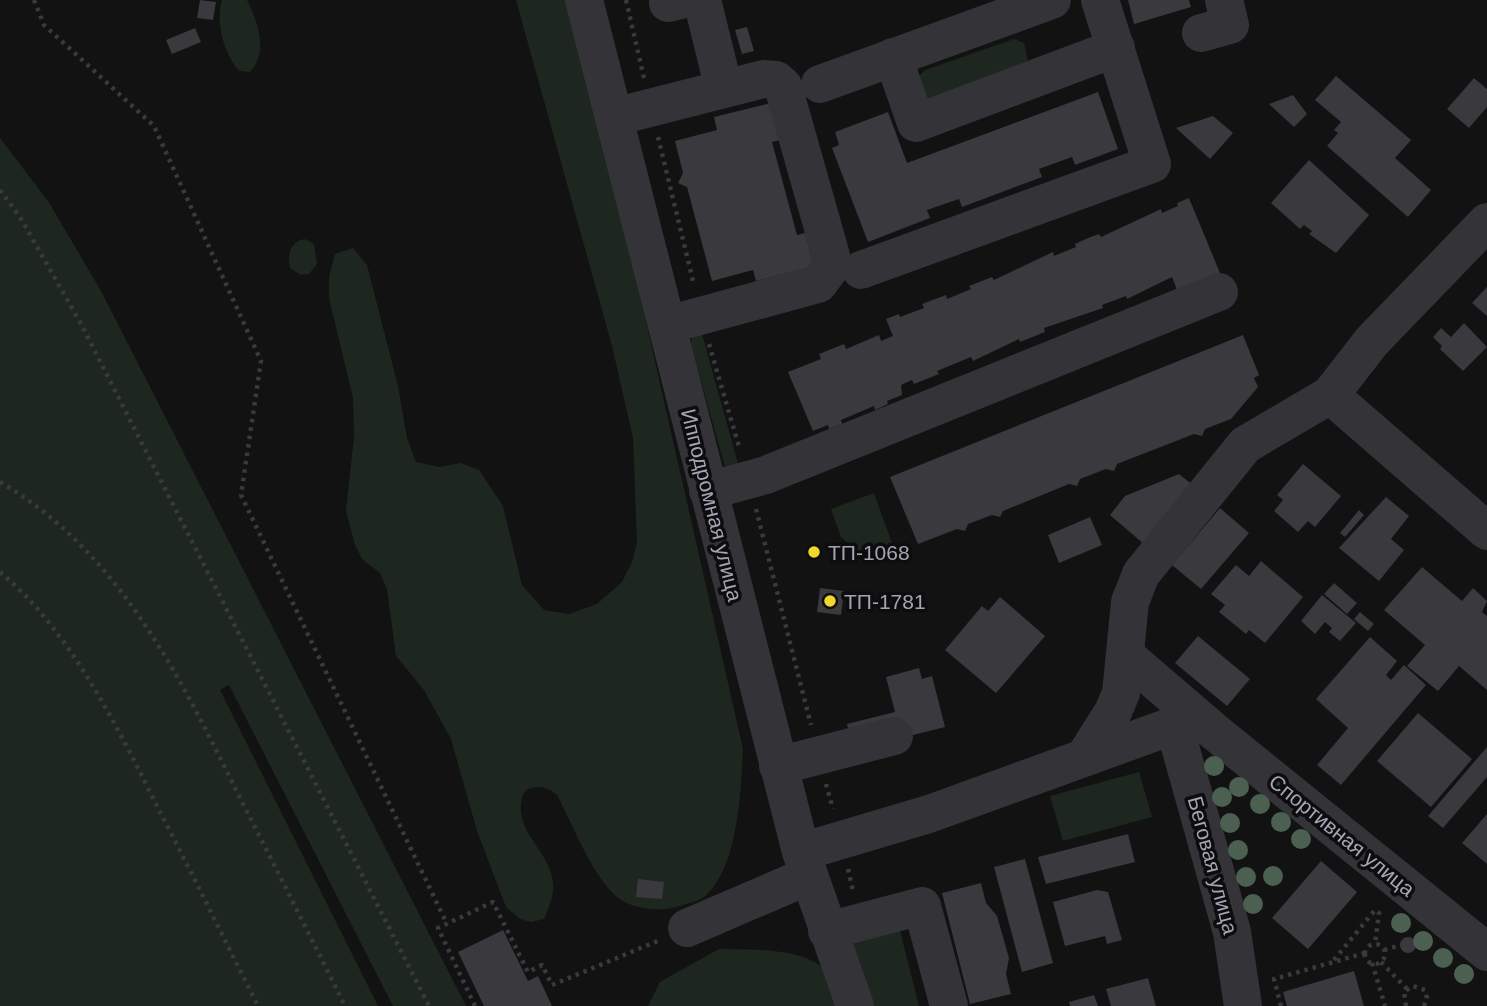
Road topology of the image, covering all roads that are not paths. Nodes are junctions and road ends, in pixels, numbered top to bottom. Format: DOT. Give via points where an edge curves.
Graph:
graph roads {
  1 [pos="584,0"];
  2 [pos="1052,0"];
  3 [pos="1100,0"];
  4 [pos="1224,0"];
  5 [pos="684,1"];
  6 [pos="1201,33"];
  7 [pos="1116,48"];
  8 [pos="893,58"];
  9 [pos="820,84"];
  10 [pos="724,89"];
  11 [pos="614,117"];
  12 [pos="1487,222"];
  13 [pos="861,270"];
  14 [pos="1219,292"];
  15 [pos="667,325"];
  16 [pos="1331,395"];
  17 [pos="708,491"];
  18 [pos="1487,531"];
  19 [pos="1125,655"];
  20 [pos="1186,721"];
  21 [pos="894,736"];
  22 [pos="1084,758"];
  23 [pos="778,766"];
  24 [pos="804,864"];
  25 [pos="687,928"];
  26 [pos="827,931"];
  27 [pos="1487,952"];
  28 [pos="855,1006"];
  29 [pos="949,1006"];
  30 [pos="1243,1006"];
  1 -- 11 [label="street, Ипподромная улица"];
  2 -- 8 [label="street"];
  3 -- 7 [label="street"];
  4 -- 6 [label="street" via="1230,24"];
  5 -- 10 [label="street"];
  7 -- 8 [label="street" via="916,123"];
  7 -- 13 [label="street" via="1152,164"];
  8 -- 9 [label="street"];
  10 -- 11 [label="street"];
  10 -- 15 [label="street" via="764,79 783,86 831,256 830,268 818,284"];
  11 -- 15 [label="street, Ипподромная улица"];
  12 -- 16 [label="street" via="1373,341"];
  14 -- 17 [label="street" via="766,475"];
  15 -- 17 [label="street, Ипподромная улица"];
  16 -- 18 [label="street"];
  16 -- 19 [label="street" via="1245,445 1141,574 1130,602"];
  17 -- 23 [label="street, Ипподромная улица"];
  19 -- 20 [label="street, Спортивная улица"];
  19 -- 22 [label="street" via="1117,702"];
  20 -- 22 [label="street"];
  20 -- 27 [label="street, Спортивная улица"];
  20 -- 30 [label="street, Беговая улица" via="1233,932"];
  21 -- 23 [label="street"];
  22 -- 24 [label="street"];
  23 -- 24 [label="street, Ипподромная улица"];
  24 -- 25 [label="street"];
  24 -- 26 [label="street, Ипподромная улица"];
  26 -- 28 [label="street, Ипподромная улица"];
  26 -- 29 [label="street" via="922,906"];
}
